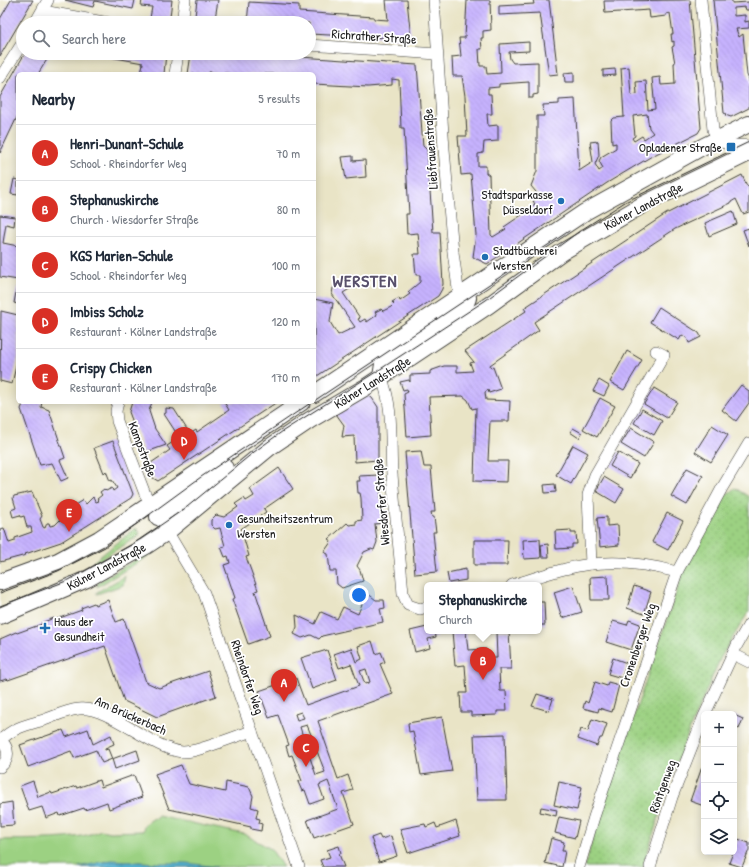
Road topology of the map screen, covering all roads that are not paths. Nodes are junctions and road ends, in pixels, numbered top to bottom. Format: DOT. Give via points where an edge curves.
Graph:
graph roads {
  1 [pos="48,0"];
  2 [pos="185,0"];
  3 [pos="434,0"];
  4 [pos="701,0"];
  5 [pos="43,10"];
  6 [pos="39,16"];
  7 [pos="73,16"];
  8 [pos="183,16"];
  9 [pos="316,45"];
  10 [pos="16,53"];
  11 [pos="437,54"];
  12 [pos="177,60"];
  13 [pos="175,72"];
  14 [pos="0,78"];
  15 [pos="749,124"];
  16 [pos="717,139"];
  17 [pos="749,146"];
  18 [pos="749,153"];
  19 [pos="459,296"];
  20 [pos="656,351"];
  21 [pos="381,377"];
  22 [pos="316,393"];
  23 [pos="118,404"];
  24 [pos="299,404"];
  25 [pos="749,443"];
  26 [pos="154,511"];
  27 [pos="167,532"];
  28 [pos="591,564"];
  29 [pos="677,572"];
  30 [pos="0,582"];
  31 [pos="522,582"];
  32 [pos="424,608"];
  33 [pos="0,616"];
  34 [pos="749,624"];
  35 [pos="733,654"];
  36 [pos="749,662"];
  37 [pos="706,711"];
  38 [pos="701,723"];
  39 [pos="252,731"];
  40 [pos="1,740"];
  41 [pos="0,767"];
  42 [pos="299,867"];
  43 [pos="579,867"];
  44 [pos="650,867"];
  1 -- 5 [label="street"];
  2 -- 8 [label="street"];
  3 -- 11 [label="street, Liebfrauenstraße"];
  4 -- 16 [label="street" via="711,118"];
  5 -- 6 [label="street"];
  5 -- 7 [label="street"];
  9 -- 11 [label="street, Richrather Straße"];
  10 -- 14 [label="street"];
  11 -- 19 [label="street, Liebfrauenstraße" via="452,245"];
  12 -- 13 [label="street"];
  15 -- 16 [label="main road, Kölner Landstraße"];
  16 -- 17 [label="street" via="724,143"];
  16 -- 19 [label="main road, Kölner Landstraße" via="585,212"];
  18 -- 21 [label="main road, Kölner Landstraße" via="644,204 594,232"];
  19 -- 21 [label="main road" via="465,295 468,298 465,306 392,354 383,364"];
  19 -- 22 [label="main road, Kölner Landstraße"];
  20 -- 28 [label="street" via="664,355 595,475 588,496"];
  21 -- 27 [label="main road, Kölner Landstraße" via="270,447"];
  21 -- 32 [label="street, Wiesdorfer Straße" via="387,392 390,417 392,473 403,594 408,605"];
  23 -- 26 [label="street, Kampstraße" via="117,421"];
  24 -- 26 [label="main road" via="245,442 235,459"];
  25 -- 29 [label="street, Cronenberger Weg"];
  26 -- 27 [label="street, Rheindorfer Weg"];
  26 -- 30 [label="main road" via="58,561"];
  27 -- 33 [label="main road, Kölner Landstraße" via="87,579"];
  27 -- 39 [label="street, Rheindorfer Weg" via="204,593"];
  28 -- 29 [label="street" via="640,564"];
  28 -- 31 [label="street"];
  29 -- 43 [label="street, Cronenberger Weg"];
  34 -- 35 [label="street, Röntgenweg"];
  35 -- 36 [label="street"];
  35 -- 37 [label="street, Röntgenweg"];
  38 -- 44 [label="street, Röntgenweg" via="672,797"];
  39 -- 40 [label="street, Am Brückerbach" via="191,751 180,752 95,711 80,709 10,731"];
  39 -- 42 [label="street, Rheindorfer Weg"];
  40 -- 41 [label="street, Am Brückerbach" via="8,754"];
}
